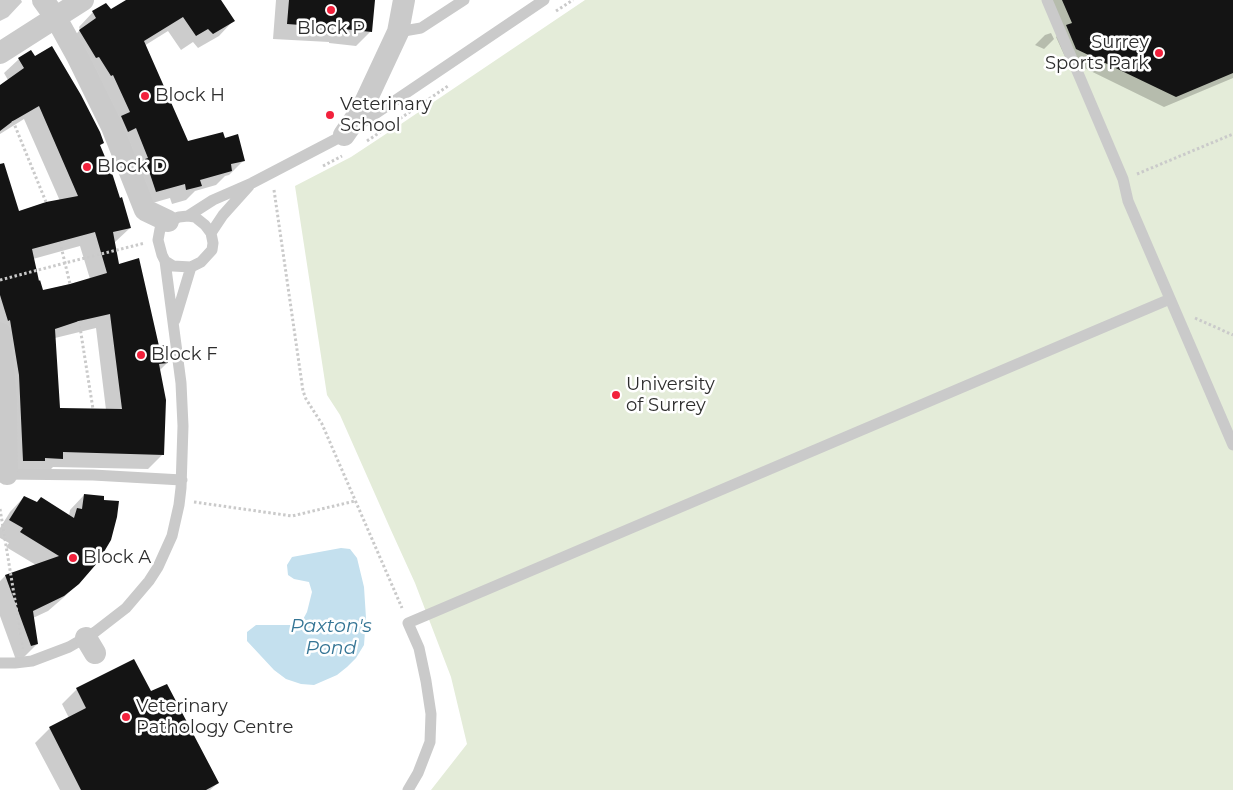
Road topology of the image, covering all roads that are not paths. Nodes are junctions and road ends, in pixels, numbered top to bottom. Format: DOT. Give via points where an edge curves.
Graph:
graph roads {
  1 [pos="43,0"];
  2 [pos="83,0"];
  3 [pos="404,0"];
  4 [pos="464,0"];
  5 [pos="544,0"];
  6 [pos="1047,0"];
  7 [pos="56,18"];
  8 [pos="398,32"];
  9 [pos="0,53"];
  10 [pos="344,136"];
  11 [pos="252,183"];
  12 [pos="171,226"];
  13 [pos="211,233"];
  14 [pos="165,261"];
  15 [pos="192,267"];
  16 [pos="1172,304"];
  17 [pos="174,325"];
  18 [pos="0,333"];
  19 [pos="1233,445"];
  20 [pos="3,474"];
  21 [pos="182,480"];
  22 [pos="0,663"];
  23 [pos="408,790"];
  1 -- 7 [label="street"];
  2 -- 7 [label="street"];
  3 -- 8 [label="street"];
  4 -- 8 [label="lane" via="421,28"];
  5 -- 10 [label="lane"];
  6 -- 16 [label="lane"];
  7 -- 9 [label="street"];
  7 -- 12 [label="street" via="112,128 145,210"];
  8 -- 10 [label="street" via="362,109"];
  10 -- 11 [label="lane"];
  11 -- 12 [label="lane" via="213,200"];
  11 -- 13 [label="lane"];
  12 -- 13 [label="lane" via="195,217"];
  12 -- 14 [label="lane" via="162,255"];
  13 -- 15 [label="lane" via="212,250"];
  14 -- 15 [label="lane" via="173,266"];
  14 -- 17 [label="lane"];
  15 -- 17 [label="lane"];
  16 -- 19 [label="lane"];
  16 -- 23 [label="lane" via="408,623 419,648 431,714 430,742"];
  17 -- 21 [label="lane" via="183,426"];
  18 -- 20 [label="street" via="6,400"];
  20 -- 21 [label="lane"];
  21 -- 22 [label="lane" via="172,536 158,567 91,646 32,661"];
}
